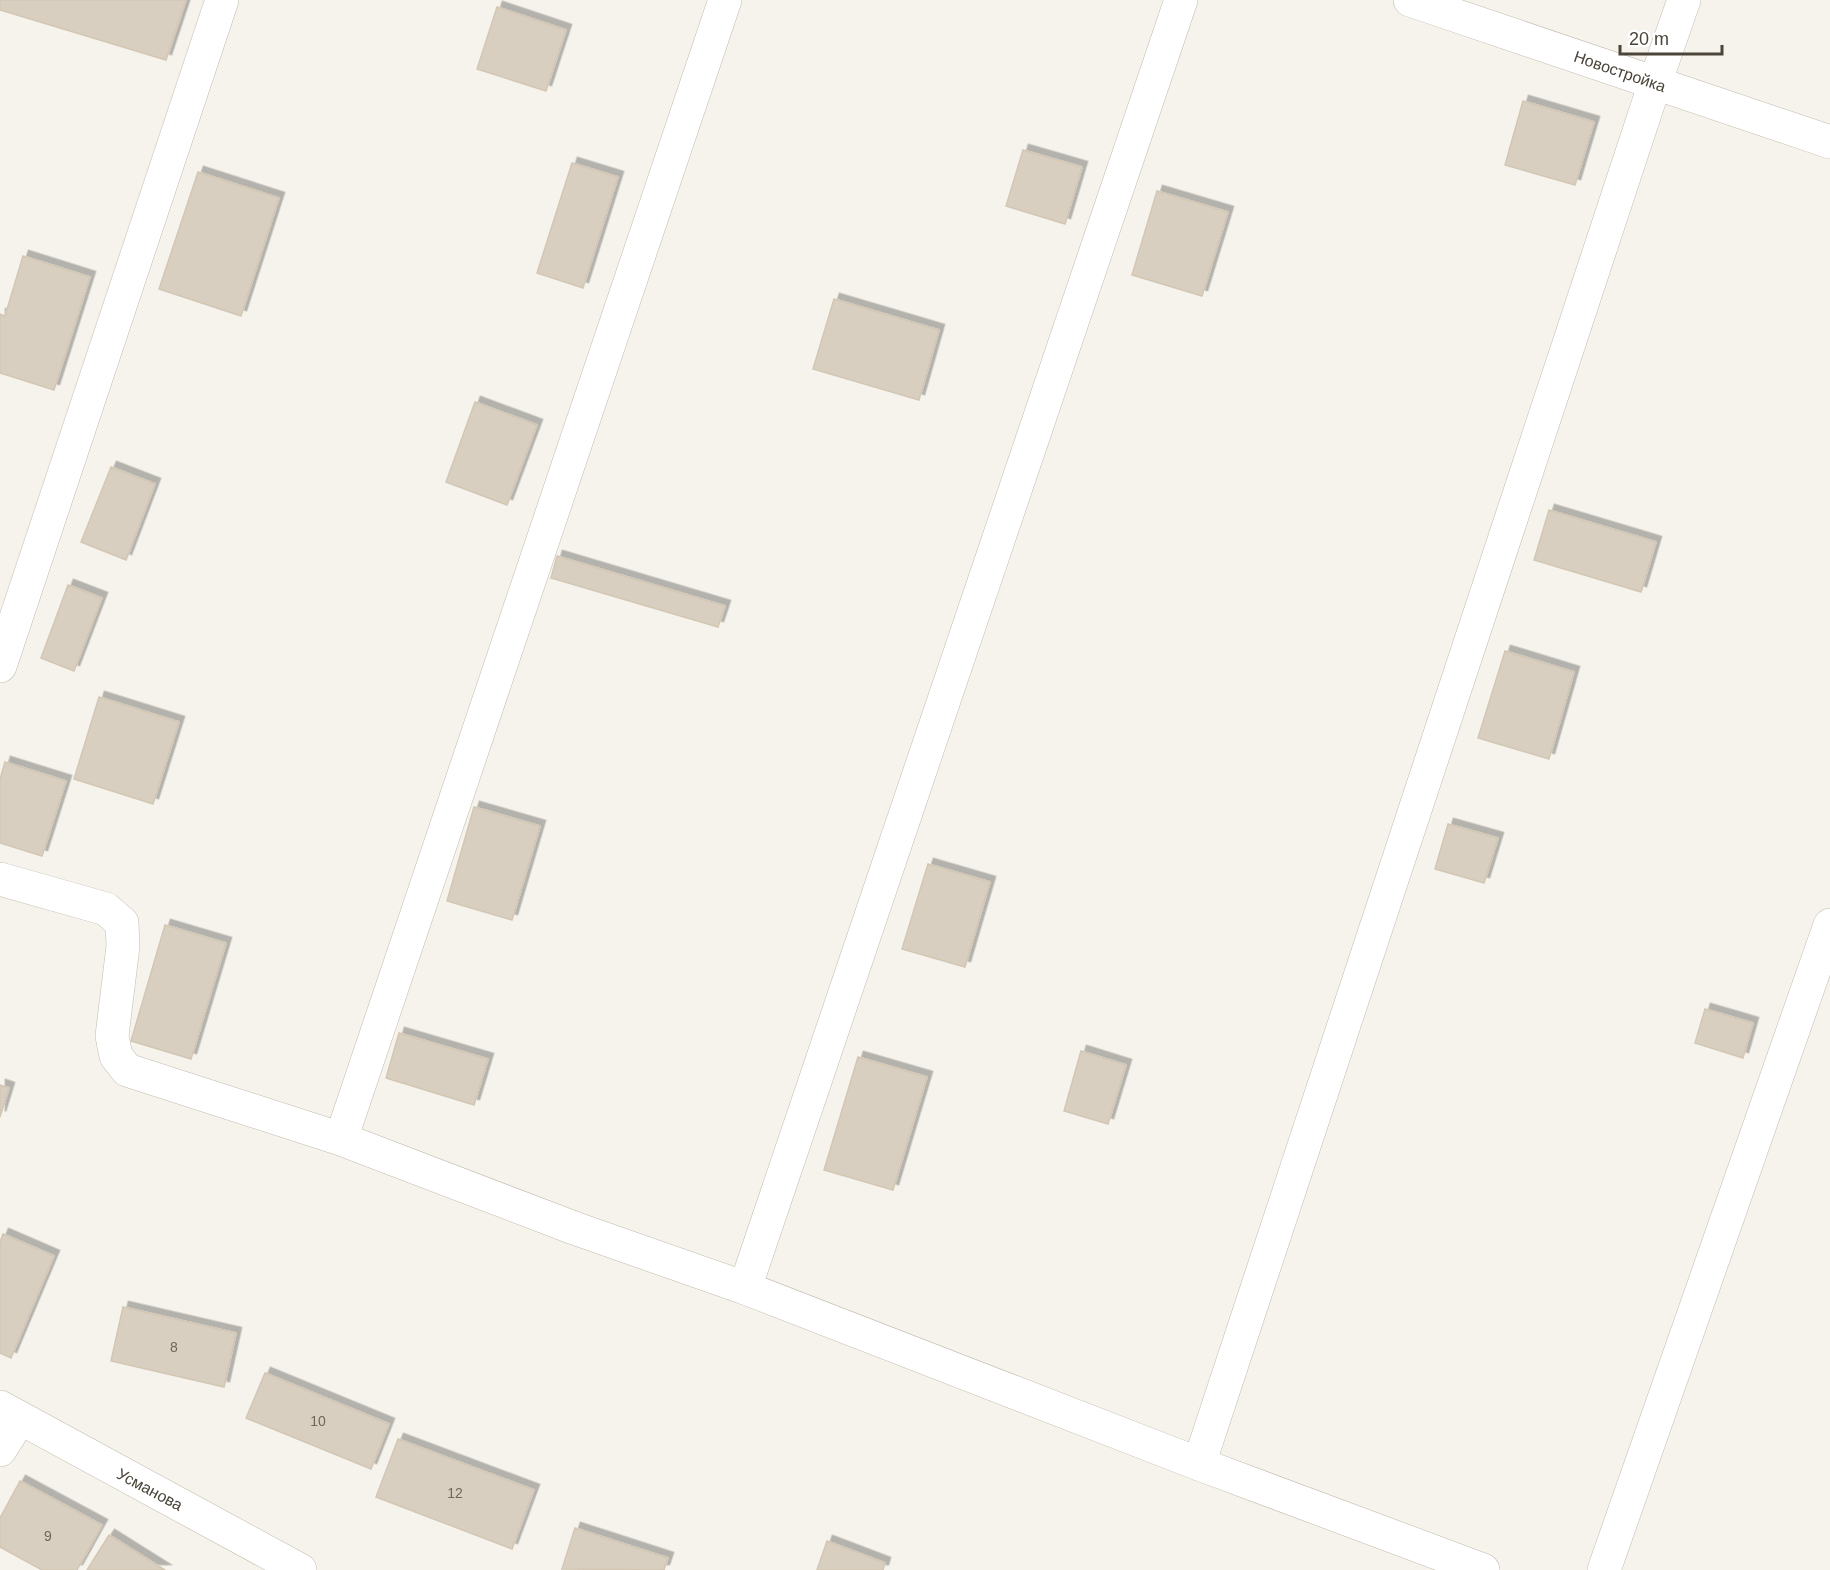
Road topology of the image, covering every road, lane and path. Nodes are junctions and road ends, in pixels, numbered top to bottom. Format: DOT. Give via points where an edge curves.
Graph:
graph roads {
  1 [pos="222,0"];
  2 [pos="725,0"];
  3 [pos="1181,0"];
  4 [pos="1410,0"];
  5 [pos="1684,0"];
  6 [pos="1654,83"];
  7 [pos="1830,142"];
  8 [pos="0,666"];
  9 [pos="0,879"];
  10 [pos="1830,925"];
  11 [pos="341,1139"];
  12 [pos="746,1288"];
  13 [pos="10,1413"];
  14 [pos="0,1450"];
  15 [pos="1199,1464"];
  16 [pos="300,1570"];
  17 [pos="1483,1570"];
  18 [pos="1604,1570"];
  1 -- 8 [label="street"];
  2 -- 11 [label="street"];
  3 -- 12 [label="street"];
  4 -- 6 [label="street, Новостройка"];
  5 -- 6 [label="street"];
  6 -- 7 [label="street, Новостройка"];
  6 -- 15 [label="street"];
  9 -- 11 [label="street" via="106,909 122,923 123,946 112,1035 116,1056 127,1070"];
  10 -- 18 [label="street"];
  11 -- 12 [label="street" via="574,1228"];
  12 -- 15 [label="street"];
  13 -- 14 [label="street"];
  13 -- 16 [label="street, Усманова"];
  15 -- 17 [label="street"];
}
